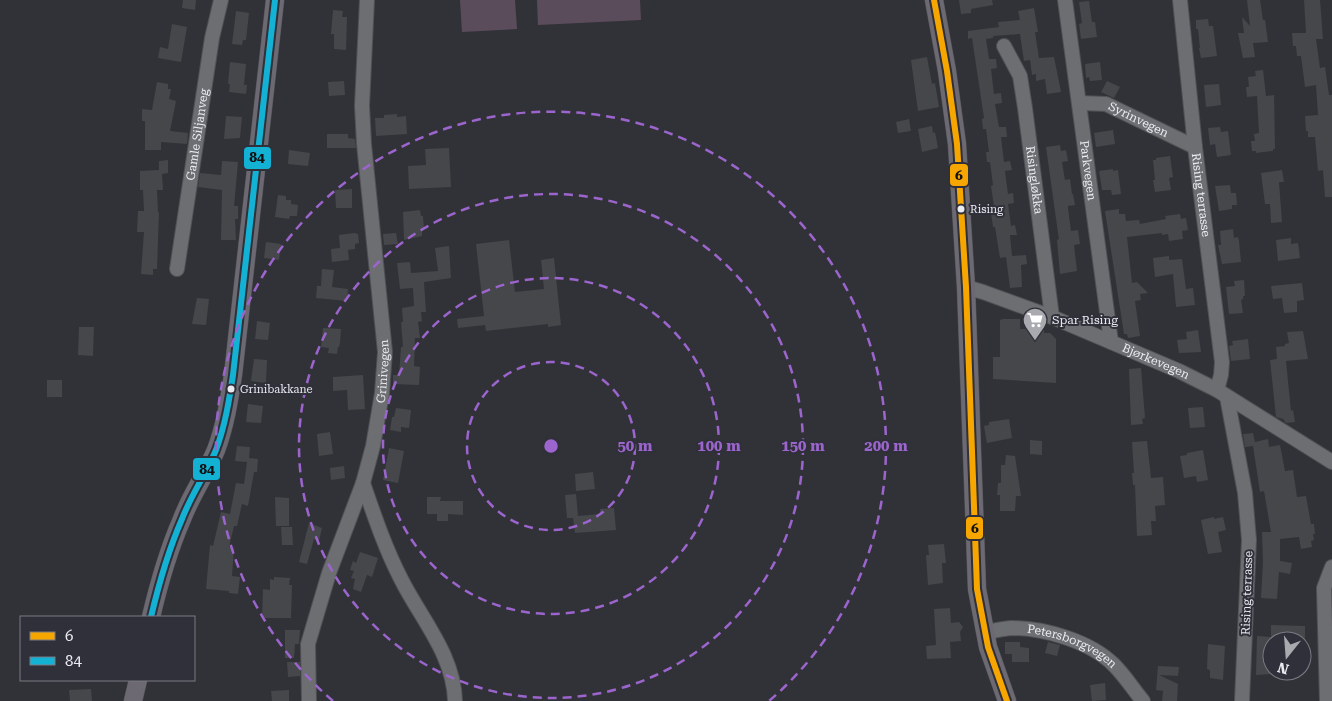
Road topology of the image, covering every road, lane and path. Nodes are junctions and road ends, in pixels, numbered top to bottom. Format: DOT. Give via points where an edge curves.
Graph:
graph roads {
  1 [pos="221,0"];
  2 [pos="275,0"];
  3 [pos="367,0"];
  4 [pos="934,0"];
  5 [pos="1065,0"];
  6 [pos="1180,0"];
  7 [pos="1004,46"];
  8 [pos="1080,103"];
  9 [pos="1195,147"];
  10 [pos="177,269"];
  11 [pos="966,287"];
  12 [pos="1052,317"];
  13 [pos="1111,342"];
  14 [pos="1222,394"];
  15 [pos="1332,462"];
  16 [pos="363,482"];
  17 [pos="1332,567"];
  18 [pos="151,616"];
  19 [pos="984,632"];
  20 [pos="1328,638"];
  21 [pos="138,681"];
  22 [pos="133,701"];
  23 [pos="309,701"];
  24 [pos="455,701"];
  25 [pos="1007,701"];
  26 [pos="1143,701"];
  27 [pos="1242,701"];
  28 [pos="1327,701"];
  1 -- 10 [label="street, Gamle Siljanveg" via="212,38"];
  2 -- 18 [label="main road" via="226,414 216,450 182,517"];
  3 -- 16 [label="street, Grinivegen" via="362,106 385,352 379,418"];
  4 -- 11 [label="main road" via="957,144"];
  5 -- 8 [label="street, Parkvegen"];
  6 -- 9 [label="street, Rising terrasse"];
  7 -- 12 [label="street, Risingløkka" via="1020,76"];
  8 -- 9 [label="street, Syrinvegen" via="1106,104"];
  8 -- 13 [label="street, Parkvegen"];
  9 -- 14 [label="street, Rising terrasse" via="1222,362"];
  11 -- 12 [label="street, Bjørkevegen"];
  11 -- 19 [label="main road" via="975,564"];
  12 -- 13 [label="street, Bjørkevegen"];
  13 -- 14 [label="street, Bjørkevegen"];
  14 -- 15 [label="street, Bjørkevegen"];
  14 -- 27 [label="street, Rising terrasse" via="1245,493 1249,540"];
  16 -- 23 [label="street, Grinivegen" via="329,574 308,644"];
  16 -- 24 [label="street" via="392,563 452,672"];
  17 -- 20 [label="street" via="1324,588"];
  19 -- 25 [label="main road"];
  19 -- 26 [label="street, Petersborgvegen" via="1023,629 1074,641 1113,664"];
  20 -- 28 [label="street"];
  21 -- 22 [label="main road"];
}
